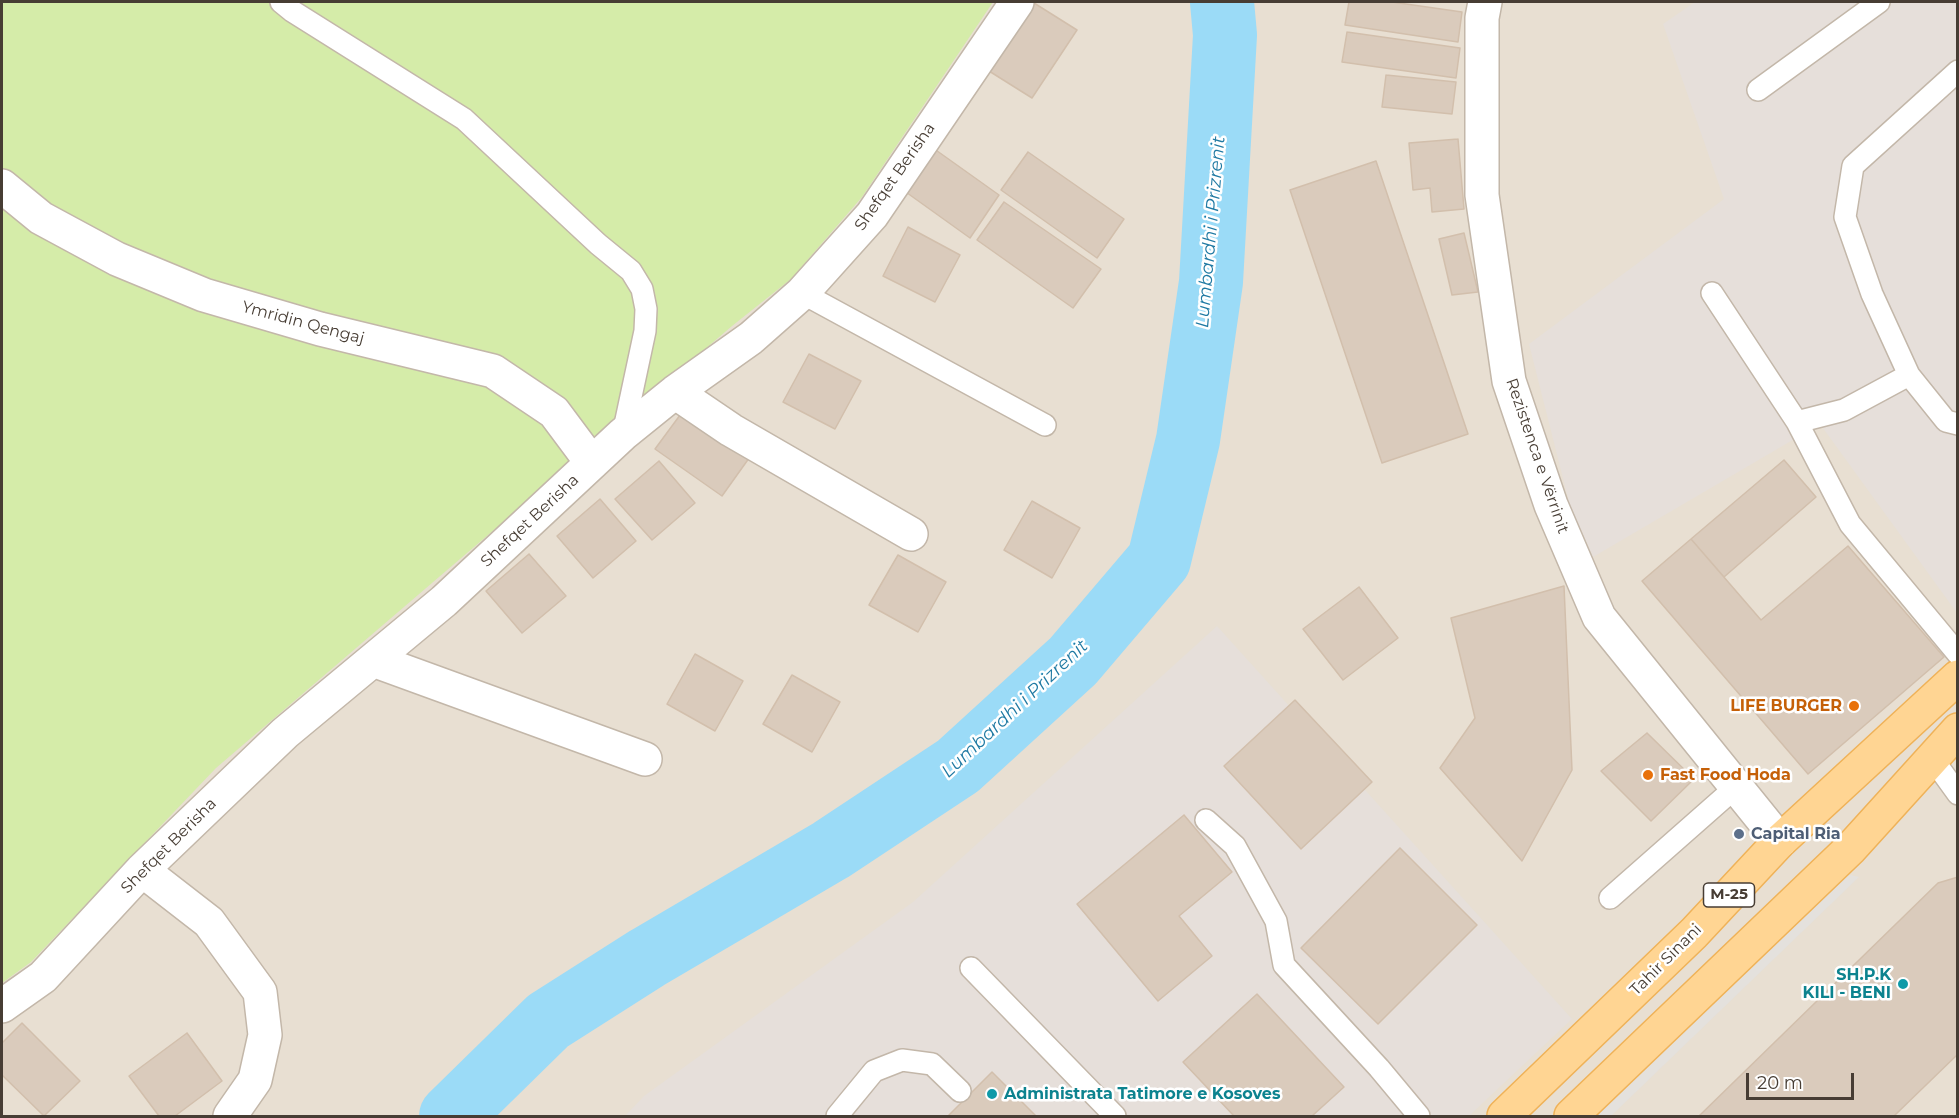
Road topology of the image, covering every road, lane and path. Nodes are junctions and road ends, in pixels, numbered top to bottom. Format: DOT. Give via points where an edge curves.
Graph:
graph roads {
  1 [pos="281,2"];
  2 [pos="1017,2"];
  3 [pos="1485,2"];
  4 [pos="1879,2"];
  5 [pos="1958,71"];
  6 [pos="1758,90"];
  7 [pos="2,186"];
  8 [pos="1712,292"];
  9 [pos="802,293"];
  10 [pos="1910,375"];
  11 [pos="675,392"];
  12 [pos="1797,422"];
  13 [pos="1958,424"];
  14 [pos="1044,425"];
  15 [pos="623,434"];
  16 [pos="591,463"];
  17 [pos="912,534"];
  18 [pos="1958,654"];
  19 [pos="373,660"];
  20 [pos="1958,677"];
  21 [pos="1958,730"];
  22 [pos="1932,758"];
  23 [pos="645,759"];
  24 [pos="1736,787"];
  25 [pos="1958,794"];
  26 [pos="1206,820"];
  27 [pos="1780,841"];
  28 [pos="142,870"];
  29 [pos="1610,898"];
  30 [pos="971,968"];
  31 [pos="2,1006"];
  32 [pos="960,1091"];
  33 [pos="843,1114"];
  34 [pos="230,1116"];
  35 [pos="1115,1116"];
  36 [pos="1419,1116"];
  37 [pos="1504,1116"];
  38 [pos="1572,1116"];
  1 -- 15 [label="lane" via="464,119 631,271 642,289 645,331"];
  2 -- 9 [label="street, Shefqet Berisha" via="872,214"];
  3 -- 24 [label="street, Rezistenca e Vërrinit" via="1482,195 1509,381 1551,505 1599,618"];
  4 -- 6 [label="lane"];
  5 -- 10 [label="lane" via="1853,166 1845,217 1872,294"];
  7 -- 16 [label="street, Ymridin Qengaj" via="41,218 117,259 204,295 320,329 493,371 554,412"];
  8 -- 12 [label="lane"];
  9 -- 11 [label="street, Shefqet Berisha" via="751,338"];
  9 -- 14 [label="lane"];
  10 -- 12 [label="lane" via="1844,410"];
  10 -- 13 [label="lane" via="1946,422"];
  11 -- 15 [label="street, Shefqet Berisha"];
  11 -- 17 [label="street" via="731,430"];
  12 -- 18 [label="lane" via="1850,524"];
  15 -- 16 [label="street, Shefqet Berisha"];
  16 -- 19 [label="street, Shefqet Berisha" via="444,601"];
  19 -- 23 [label="street"];
  19 -- 28 [label="street, Shefqet Berisha" via="285,733"];
  20 -- 27 [label="main road, Tahir Sinani / M-25"];
  21 -- 22 [label="main road, M-25"];
  22 -- 25 [label="lane"];
  22 -- 38 [label="main road, M-25" via="1851,848"];
  24 -- 27 [label="street, Rezistenca e Vërrinit"];
  24 -- 29 [label="lane"];
  26 -- 36 [label="lane" via="1235,846 1276,921 1284,965"];
  27 -- 37 [label="main road, Tahir Sinani / M-25" via="1695,933"];
  28 -- 31 [label="street, Shefqet Berisha" via="43,977"];
  28 -- 34 [label="street" via="209,922 260,992 265,1035 255,1080"];
  30 -- 35 [label="lane"];
  32 -- 33 [label="lane" via="932,1064 903,1060 874,1071"];
}
